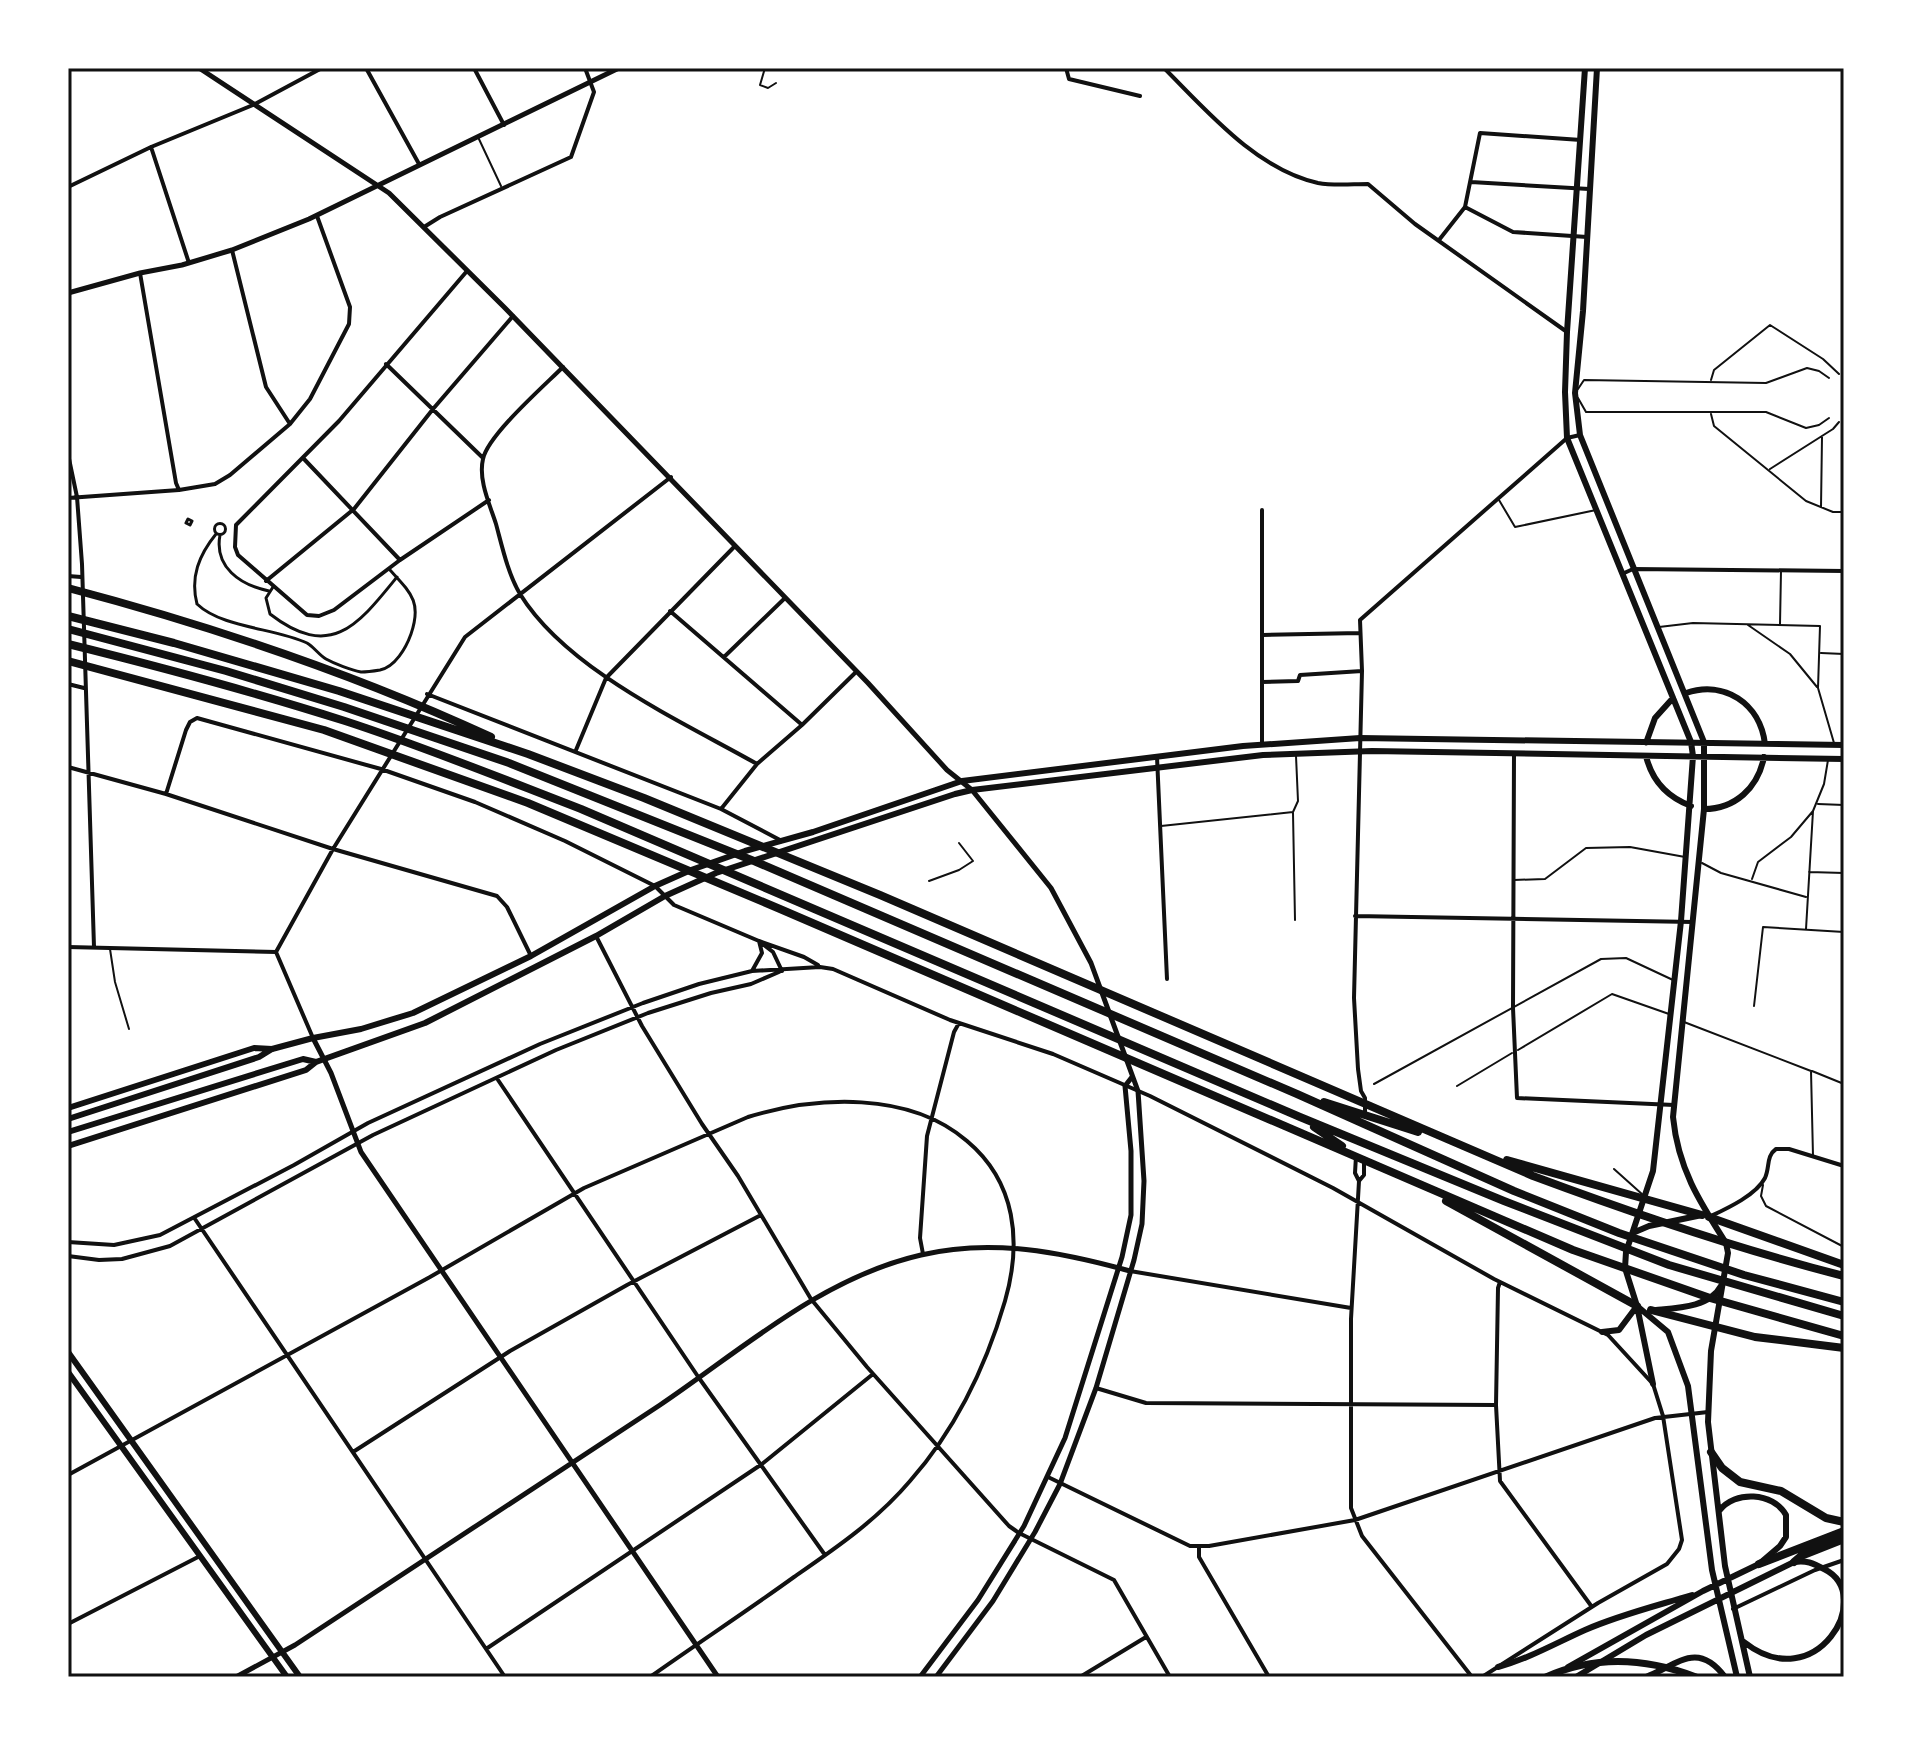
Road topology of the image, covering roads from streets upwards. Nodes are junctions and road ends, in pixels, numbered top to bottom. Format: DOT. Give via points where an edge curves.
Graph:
graph roads {
  1 [pos="199,68"];
  2 [pos="322,68"];
  3 [pos="366,68"];
  4 [pos="474,68"];
  5 [pos="585,68"];
  6 [pos="619,68"];
  7 [pos="1066,68"];
  8 [pos="1164,68"];
  9 [pos="1585,68"];
  10 [pos="1597,68"];
  11 [pos="592,82"];
  12 [pos="1140,96"];
  13 [pos="253,105"];
  14 [pos="504,125"];
  15 [pos="1581,140"];
  16 [pos="151,147"];
  17 [pos="419,164"];
  18 [pos="1471,182"];
  19 [pos="379,186"];
  20 [pos="68,187"];
  21 [pos="1577,189"];
  22 [pos="1589,189"];
  23 [pos="1465,207"];
  24 [pos="317,216"];
  25 [pos="422,229"];
  26 [pos="1575,236"];
  27 [pos="1587,237"];
  28 [pos="1439,240"];
  29 [pos="232,250"];
  30 [pos="189,263"];
  31 [pos="467,271"];
  32 [pos="140,273"];
  33 [pos="68,293"];
  34 [pos="513,316"];
  35 [pos="1567,332"];
  36 [pos="386,364"];
  37 [pos="563,367"];
  38 [pos="433,409"];
  39 [pos="290,424"];
  40 [pos="1580,435"];
  41 [pos="1567,438"];
  42 [pos="68,454"];
  43 [pos="483,457"];
  44 [pos="304,459"];
  45 [pos="671,477"];
  46 [pos="179,490"];
  47 [pos="77,497"];
  48 [pos="68,498"];
  49 [pos="489,500"];
  50 [pos="354,509"];
  51 [pos="1262,510"];
  52 [pos="226,531"];
  53 [pos="235,533"];
  54 [pos="218,534"];
  55 [pos="735,546"];
  56 [pos="400,560"];
  57 [pos="389,569"];
  58 [pos="1633,569"];
  59 [pos="1844,571"];
  60 [pos="1622,574"];
  61 [pos="68,576"];
  62 [pos="397,577"];
  63 [pos="82,578"];
  64 [pos="266,581"];
  65 [pos="68,588"];
  66 [pos="271,589"];
  67 [pos="520,593"];
  68 [pos="785,598"];
  69 [pos="670,611"];
  70 [pos="68,616"];
  71 [pos="68,629"];
  72 [pos="1360,633"];
  73 [pos="1262,635"];
  74 [pos="68,644"];
  75 [pos="724,657"];
  76 [pos="68,661"];
  77 [pos="1362,671"];
  78 [pos="856,672"];
  79 [pos="606,678"];
  80 [pos="1262,682"];
  81 [pos="68,684"];
  82 [pos="84,688"];
  83 [pos="1686,693"];
  84 [pos="427,694"];
  85 [pos="1673,698"];
  86 [pos="802,725"];
  87 [pos="1360,738"];
  88 [pos="1691,742"];
  89 [pos="1704,742"];
  90 [pos="1646,743"];
  91 [pos="1262,744"];
  92 [pos="1765,744"];
  93 [pos="1844,745"];
  94 [pos="576,750"];
  95 [pos="1359,751"];
  96 [pos="528,754"];
  97 [pos="1514,754"];
  98 [pos="1157,756"];
  99 [pos="1646,756"];
  100 [pos="1693,756"];
  101 [pos="1706,756"];
  102 [pos="1764,757"];
  103 [pos="1844,759"];
  104 [pos="757,764"];
  105 [pos="1157,766"];
  106 [pos="68,767"];
  107 [pos="381,769"];
  108 [pos="89,772"];
  109 [pos="962,781"];
  110 [pos="972,790"];
  111 [pos="166,794"];
  112 [pos="1691,806"];
  113 [pos="721,809"];
  114 [pos="1704,809"];
  115 [pos="783,842"];
  116 [pos="333,849"];
  117 [pos="655,886"];
  118 [pos="665,896"];
  119 [pos="1355,916"];
  120 [pos="1513,919"];
  121 [pos="1681,921"];
  122 [pos="1693,922"];
  123 [pos="596,936"];
  124 [pos="759,941"];
  125 [pos="68,947"];
  126 [pos="94,947"];
  127 [pos="276,952"];
  128 [pos="531,956"];
  129 [pos="820,967"];
  130 [pos="752,971"];
  131 [pos="782,971"];
  132 [pos="1167,979"];
  133 [pos="633,1007"];
  134 [pos="638,1017"];
  135 [pos="959,1023"];
  136 [pos="313,1038"];
  137 [pos="272,1049"];
  138 [pos="325,1059"];
  139 [pos="316,1062"];
  140 [pos="1133,1076"];
  141 [pos="497,1079"];
  142 [pos="1125,1086"];
  143 [pos="1138,1091"];
  144 [pos="1361,1091"];
  145 [pos="1297,1094"];
  146 [pos="1661,1103"];
  147 [pos="1674,1105"];
  148 [pos="68,1108"];
  149 [pos="1357,1109"];
  150 [pos="1365,1113"];
  151 [pos="1300,1117"];
  152 [pos="930,1118"];
  153 [pos="68,1119"];
  154 [pos="354,1131"];
  155 [pos="68,1132"];
  156 [pos="710,1132"];
  157 [pos="357,1144"];
  158 [pos="68,1146"];
  159 [pos="1356,1155"];
  160 [pos="1364,1159"];
  161 [pos="1844,1166"];
  162 [pos="1359,1181"];
  163 [pos="575,1194"];
  164 [pos="1645,1198"];
  165 [pos="1358,1202"];
  166 [pos="761,1215"];
  167 [pos="1706,1216"];
  168 [pos="195,1219"];
  169 [pos="202,1229"];
  170 [pos="1634,1233"];
  171 [pos="68,1242"];
  172 [pos="1015,1247"];
  173 [pos="923,1254"];
  174 [pos="68,1256"];
  175 [pos="1844,1265"];
  176 [pos="1118,1268"];
  177 [pos="441,1270"];
  178 [pos="1130,1271"];
  179 [pos="1844,1276"];
  180 [pos="1725,1279"];
  181 [pos="634,1281"];
  182 [pos="1500,1282"];
  183 [pos="811,1299"];
  184 [pos="1844,1302"];
  185 [pos="1637,1306"];
  186 [pos="1351,1308"];
  187 [pos="1651,1310"];
  188 [pos="1844,1316"];
  189 [pos="1715,1329"];
  190 [pos="1602,1332"];
  191 [pos="1844,1336"];
  192 [pos="1844,1348"];
  193 [pos="68,1352"];
  194 [pos="287,1354"];
  195 [pos="500,1356"];
  196 [pos="68,1372"];
  197 [pos="873,1374"];
  198 [pos="699,1378"];
  199 [pos="1653,1384"];
  200 [pos="1096,1388"];
  201 [pos="1349,1405"];
  202 [pos="1496,1405"];
  203 [pos="1708,1412"];
  204 [pos="1693,1414"];
  205 [pos="1663,1416"];
  206 [pos="131,1441"];
  207 [pos="121,1445"];
  208 [pos="938,1445"];
  209 [pos="353,1452"];
  210 [pos="1711,1452"];
  211 [pos="572,1462"];
  212 [pos="762,1464"];
  213 [pos="1500,1470"];
  214 [pos="68,1475"];
  215 [pos="1048,1477"];
  216 [pos="1060,1484"];
  217 [pos="1719,1512"];
  218 [pos="1355,1520"];
  219 [pos="1844,1522"];
  220 [pos="1844,1531"];
  221 [pos="1019,1533"];
  222 [pos="1030,1539"];
  223 [pos="1844,1539"];
  224 [pos="1199,1547"];
  225 [pos="633,1552"];
  226 [pos="825,1555"];
  227 [pos="200,1556"];
  228 [pos="425,1559"];
  229 [pos="1844,1560"];
  230 [pos="1794,1562"];
  231 [pos="1759,1564"];
  232 [pos="1703,1591"];
  233 [pos="1592,1607"];
  234 [pos="1733,1609"];
  235 [pos="68,1624"];
  236 [pos="1147,1637"];
  237 [pos="1742,1641"];
  238 [pos="696,1645"];
  239 [pos="486,1649"];
  240 [pos="282,1653"];
  241 [pos="273,1659"];
  242 [pos="1498,1667"];
  243 [pos="943,1674"];
  244 [pos="1648,1676"];
  245 [pos="236,1677"];
  246 [pos="287,1677"];
  247 [pos="300,1677"];
  248 [pos="505,1677"];
  249 [pos="650,1677"];
  250 [pos="718,1677"];
  251 [pos="920,1677"];
  252 [pos="936,1677"];
  253 [pos="1080,1677"];
  254 [pos="1170,1677"];
  255 [pos="1269,1677"];
  256 [pos="1472,1677"];
  257 [pos="1482,1677"];
  258 [pos="1551,1677"];
  259 [pos="1576,1677"];
  260 [pos="1688,1677"];
  261 [pos="1696,1677"];
  262 [pos="1725,1677"];
  263 [pos="1737,1677"];
  264 [pos="1750,1677"];
  1 -- 13 [label="street"];
  2 -- 13 [label="street"];
  3 -- 17 [label="street"];
  4 -- 14 [label="street"];
  5 -- 11 [label="street"];
  6 -- 11 [label="street"];
  7 -- 12 [label="street" via="1069,79"];
  8 -- 28 [label="street" via="1228,132 1263,156 1297,177 1322,184 1368,184"];
  9 -- 15 [label="main road"];
  10 -- 22 [label="main road"];
  11 -- 14 [label="street"];
  11 -- 25 [label="street" via="594,92 571,157"];
  13 -- 16 [label="street"];
  13 -- 19 [label="street"];
  14 -- 17 [label="street"];
  15 -- 18 [label="street" via="1480,133"];
  15 -- 21 [label="main road"];
  16 -- 20 [label="street"];
  16 -- 30 [label="street"];
  17 -- 19 [label="street"];
  18 -- 21 [label="street"];
  18 -- 23 [label="street"];
  19 -- 24 [label="street"];
  19 -- 25 [label="street"];
  21 -- 22 [label="street"];
  21 -- 26 [label="main road"];
  22 -- 27 [label="main road"];
  23 -- 26 [label="street" via="1513,232"];
  23 -- 28 [label="street"];
  24 -- 29 [label="street"];
  24 -- 39 [label="street" via="351,316 310,399"];
  25 -- 31 [label="street"];
  26 -- 27 [label="street"];
  26 -- 35 [label="main road"];
  27 -- 40 [label="main road" via="1575,393"];
  28 -- 35 [label="street"];
  29 -- 30 [label="street"];
  29 -- 39 [label="street" via="266,387"];
  30 -- 32 [label="street"];
  31 -- 34 [label="street"];
  31 -- 36 [label="street"];
  32 -- 33 [label="street"];
  32 -- 46 [label="street"];
  34 -- 37 [label="street"];
  34 -- 38 [label="street"];
  35 -- 41 [label="main road"];
  36 -- 38 [label="street"];
  36 -- 44 [label="street"];
  37 -- 43 [label="street" via="496,435"];
  37 -- 45 [label="street"];
  38 -- 43 [label="street"];
  38 -- 50 [label="street"];
  39 -- 46 [label="street" via="215,484"];
  40 -- 41 [label="street"];
  40 -- 58 [label="main road"];
  41 -- 60 [label="main road"];
  41 -- 72 [label="street" via="1360,620"];
  42 -- 47 [label="street"];
  43 -- 49 [label="street" via="482,479"];
  44 -- 50 [label="street"];
  44 -- 53 [label="street" via="248,511"];
  45 -- 55 [label="street"];
  45 -- 67 [label="street"];
  46 -- 47 [label="street"];
  47 -- 48 [label="street"];
  47 -- 63 [label="street"];
  49 -- 56 [label="street"];
  49 -- 67 [label="street"];
  50 -- 56 [label="street"];
  50 -- 64 [label="street"];
  51 -- 73 [label="street"];
  52 -- 53 [label="street"];
  52 -- 54 [label="street"];
  52 -- 54 [label="street" via="217,524"];
  53 -- 64 [label="street" via="238,555"];
  54 -- 62 [label="street" via="193,577 197,604 223,619 308,644 326,659 363,672 383,670 396,661 416,618 417,606"];
  54 -- 66 [label="street" via="219,557 233,574 243,583"];
  55 -- 68 [label="street"];
  55 -- 69 [label="street"];
  56 -- 57 [label="street"];
  57 -- 62 [label="street"];
  57 -- 66 [label="street" via="319,616 307,615"];
  58 -- 59 [label="street"];
  58 -- 60 [label="street"];
  58 -- 83 [label="main road"];
  60 -- 85 [label="main road"];
  61 -- 63 [label="street"];
  62 -- 66 [label="street" via="363,619 324,636 297,631 270,614"];
  63 -- 82 [label="street"];
  64 -- 66 [label="street"];
  65 -- 96 [label="highway" via="261,646 412,701"];
  67 -- 79 [label="street" via="545,625"];
  67 -- 84 [label="street" via="465,637"];
  68 -- 75 [label="street"];
  68 -- 78 [label="street"];
  69 -- 75 [label="street"];
  69 -- 79 [label="street"];
  70 -- 96 [label="highway" via="270,670"];
  71 -- 145 [label="highway" via="344,707 509,763 720,847"];
  72 -- 73 [label="street"];
  72 -- 77 [label="street"];
  73 -- 80 [label="street"];
  74 -- 151 [label="highway" via="288,703 513,783"];
  75 -- 86 [label="street"];
  76 -- 191 [label="highway" via="324,730 528,803 1573,1250 1710,1298"];
  77 -- 80 [label="street"];
  77 -- 87 [label="street"];
  78 -- 86 [label="street"];
  78 -- 109 [label="street"];
  79 -- 94 [label="street"];
  79 -- 104 [label="street"];
  80 -- 91 [label="street"];
  81 -- 82 [label="street"];
  82 -- 108 [label="street"];
  83 -- 89 [label="main road"];
  83 -- 92 [label="main road" via="1719,690 1742,700 1758,719"];
  84 -- 94 [label="street"];
  84 -- 107 [label="street"];
  85 -- 88 [label="main road"];
  85 -- 90 [label="main road" via="1655,718"];
  86 -- 104 [label="street"];
  87 -- 90 [label="main road"];
  87 -- 91 [label="main road"];
  87 -- 95 [label="street"];
  88 -- 89 [label="main road"];
  88 -- 90 [label="main road"];
  88 -- 100 [label="main road"];
  89 -- 92 [label="main road"];
  89 -- 101 [label="main road"];
  91 -- 98 [label="main road"];
  92 -- 93 [label="main road"];
  94 -- 113 [label="street"];
  95 -- 97 [label="main road"];
  95 -- 105 [label="main road"];
  95 -- 119 [label="street"];
  96 -- 179 [label="highway" via="723,829 1533,1176 1753,1253"];
  97 -- 99 [label="main road"];
  97 -- 120 [label="street"];
  98 -- 105 [label="street"];
  98 -- 109 [label="main road"];
  99 -- 100 [label="main road"];
  99 -- 112 [label="main road" via="1664,791"];
  100 -- 101 [label="main road"];
  100 -- 112 [label="main road"];
  101 -- 102 [label="main road"];
  101 -- 114 [label="main road"];
  102 -- 103 [label="main road"];
  102 -- 114 [label="main road" via="1743,796"];
  104 -- 113 [label="street"];
  105 -- 110 [label="main road"];
  105 -- 132 [label="street"];
  106 -- 108 [label="street"];
  107 -- 111 [label="street" via="197,718 186,730"];
  107 -- 116 [label="street"];
  107 -- 117 [label="street" via="501,813"];
  108 -- 111 [label="street"];
  108 -- 126 [label="street"];
  109 -- 110 [label="street"];
  109 -- 115 [label="main road"];
  110 -- 118 [label="main road" via="750,861"];
  110 -- 140 [label="street" via="1051,888 1091,963"];
  111 -- 116 [label="street"];
  112 -- 121 [label="main road"];
  113 -- 115 [label="street"];
  114 -- 122 [label="main road"];
  115 -- 117 [label="main road"];
  116 -- 127 [label="street"];
  116 -- 128 [label="street" via="497,896"];
  117 -- 118 [label="street"];
  117 -- 128 [label="main road"];
  118 -- 123 [label="main road"];
  118 -- 124 [label="street" via="674,905"];
  119 -- 120 [label="street"];
  119 -- 144 [label="street"];
  120 -- 121 [label="street"];
  120 -- 146 [label="street" via="1517,1098"];
  121 -- 122 [label="street"];
  121 -- 146 [label="main road"];
  122 -- 147 [label="main road"];
  123 -- 133 [label="street"];
  123 -- 138 [label="main road" via="425,1023"];
  124 -- 129 [label="street"];
  124 -- 130 [label="street" via="762,953"];
  124 -- 131 [label="street" via="773,952"];
  125 -- 126 [label="street"];
  126 -- 127 [label="street"];
  127 -- 136 [label="street"];
  128 -- 136 [label="main road" via="413,1013"];
  129 -- 131 [label="street"];
  129 -- 135 [label="street"];
  130 -- 131 [label="street"];
  130 -- 133 [label="street"];
  131 -- 134 [label="street"];
  133 -- 134 [label="street"];
  133 -- 154 [label="street"];
  134 -- 141 [label="street"];
  134 -- 156 [label="street"];
  135 -- 142 [label="street" via="1053,1054"];
  135 -- 152 [label="street"];
  136 -- 137 [label="main road"];
  136 -- 138 [label="street"];
  137 -- 148 [label="main road" via="254,1048"];
  137 -- 153 [label="main road"];
  138 -- 139 [label="main road"];
  138 -- 154 [label="street"];
  139 -- 155 [label="main road" via="303,1059"];
  139 -- 158 [label="main road" via="306,1070"];
  140 -- 142 [label="street"];
  140 -- 143 [label="street"];
  141 -- 157 [label="street"];
  141 -- 163 [label="street"];
  142 -- 143 [label="street"];
  142 -- 176 [label="street" via="1132,1195"];
  143 -- 165 [label="street"];
  143 -- 178 [label="street" via="1144,1202"];
  144 -- 149 [label="street"];
  144 -- 150 [label="street"];
  145 -- 164 [label="highway"];
  145 -- 184 [label="highway" via="1619,1233"];
  146 -- 147 [label="street"];
  146 -- 164 [label="main road"];
  147 -- 167 [label="main road" via="1675,1137 1686,1176"];
  151 -- 185 [label="highway" via="1335,1142"];
  151 -- 188 [label="highway" via="1614,1244"];
  152 -- 156 [label="street" via="890,1107 816,1102 772,1110"];
  152 -- 172 [label="street" via="954,1130 995,1170 1012,1214"];
  152 -- 173 [label="street"];
  154 -- 157 [label="street"];
  154 -- 168 [label="street"];
  156 -- 163 [label="street"];
  156 -- 166 [label="street"];
  157 -- 169 [label="street"];
  157 -- 177 [label="street"];
  159 -- 162 [label="street"];
  160 -- 162 [label="street"];
  161 -- 167 [label="street" via="1776,1149 1764,1180 1739,1201"];
  162 -- 165 [label="street"];
  163 -- 177 [label="street"];
  163 -- 181 [label="street"];
  164 -- 167 [label="highway"];
  164 -- 170 [label="main road"];
  165 -- 182 [label="street"];
  165 -- 186 [label="street"];
  166 -- 181 [label="street"];
  166 -- 183 [label="street"];
  167 -- 170 [label="main road"];
  167 -- 175 [label="highway"];
  167 -- 180 [label="main road" via="1726,1243"];
  168 -- 169 [label="street"];
  168 -- 171 [label="street" via="137,1241 93,1246"];
  169 -- 174 [label="street" via="145,1255 99,1260"];
  169 -- 194 [label="street"];
  170 -- 185 [label="main road" via="1625,1268"];
  172 -- 173 [label="street"];
  172 -- 176 [label="street"];
  172 -- 208 [label="street" via="1009,1285 982,1366"];
  173 -- 183 [label="street"];
  176 -- 178 [label="street"];
  176 -- 215 [label="street"];
  177 -- 194 [label="street"];
  177 -- 195 [label="street"];
  178 -- 186 [label="street"];
  178 -- 200 [label="street"];
  180 -- 187 [label="main road" via="1717,1294 1696,1304"];
  180 -- 189 [label="main road"];
  181 -- 195 [label="street"];
  181 -- 198 [label="street"];
  182 -- 190 [label="street"];
  182 -- 202 [label="street"];
  183 -- 197 [label="street"];
  183 -- 198 [label="street"];
  185 -- 187 [label="main road"];
  185 -- 190 [label="main road" via="1619,1330"];
  185 -- 199 [label="main road"];
  185 -- 204 [label="main road" via="1668,1332"];
  186 -- 201 [label="street"];
  187 -- 189 [label="highway"];
  189 -- 192 [label="highway"];
  189 -- 203 [label="main road"];
  190 -- 199 [label="street"];
  193 -- 206 [label="main road"];
  194 -- 206 [label="street"];
  194 -- 209 [label="street"];
  195 -- 209 [label="street"];
  195 -- 211 [label="street"];
  196 -- 207 [label="main road"];
  197 -- 208 [label="street"];
  197 -- 212 [label="street"];
  198 -- 211 [label="street"];
  198 -- 212 [label="street"];
  199 -- 205 [label="street"];
  200 -- 201 [label="street" via="1146,1403"];
  200 -- 216 [label="street"];
  201 -- 202 [label="street"];
  201 -- 218 [label="street"];
  202 -- 213 [label="street"];
  203 -- 204 [label="street"];
  203 -- 210 [label="main road"];
  204 -- 205 [label="street"];
  204 -- 263 [label="main road" via="1712,1570"];
  205 -- 213 [label="street"];
  205 -- 233 [label="street" via="1682,1540 1679,1549 1667,1564"];
  206 -- 207 [label="street"];
  206 -- 240 [label="main road"];
  207 -- 214 [label="street"];
  207 -- 227 [label="main road"];
  208 -- 221 [label="street"];
  208 -- 226 [label="street" via="910,1482"];
  209 -- 228 [label="street"];
  210 -- 217 [label="main road"];
  210 -- 219 [label="highway" via="1740,1482 1781,1491 1826,1518"];
  211 -- 225 [label="street"];
  211 -- 228 [label="street"];
  212 -- 225 [label="street"];
  212 -- 226 [label="street"];
  213 -- 218 [label="street"];
  213 -- 233 [label="street" via="1500,1481"];
  215 -- 216 [label="street"];
  215 -- 221 [label="street"];
  216 -- 222 [label="street"];
  216 -- 224 [label="street"];
  217 -- 231 [label="main road" via="1726,1503 1747,1497 1765,1498 1784,1510 1786,1537"];
  217 -- 234 [label="main road"];
  218 -- 224 [label="street"];
  218 -- 256 [label="street"];
  220 -- 231 [label="highway"];
  221 -- 222 [label="street"];
  221 -- 251 [label="street"];
  222 -- 236 [label="street" via="1114,1580"];
  222 -- 243 [label="street"];
  223 -- 230 [label="highway"];
  224 -- 255 [label="street" via="1199,1557"];
  225 -- 238 [label="street"];
  225 -- 239 [label="street"];
  226 -- 238 [label="street"];
  227 -- 235 [label="street"];
  227 -- 241 [label="main road"];
  228 -- 239 [label="street"];
  228 -- 240 [label="street"];
  229 -- 234 [label="street"];
  230 -- 237 [label="main road" via="1829,1571 1839,1583 1843,1609 1838,1626 1825,1644 1784,1660 1764,1656"];
  230 -- 259 [label="main road" via="1704,1604"];
  231 -- 232 [label="main road"];
  232 -- 242 [label="main road" via="1611,1620"];
  232 -- 258 [label="main road"];
  233 -- 242 [label="street"];
  234 -- 237 [label="main road"];
  236 -- 253 [label="street"];
  236 -- 254 [label="street"];
  237 -- 264 [label="main road"];
  238 -- 249 [label="street"];
  238 -- 250 [label="street"];
  239 -- 248 [label="street"];
  240 -- 241 [label="street"];
  240 -- 247 [label="main road"];
  241 -- 245 [label="street"];
  241 -- 246 [label="main road"];
  242 -- 257 [label="street"];
  243 -- 252 [label="street"];
  244 -- 262 [label="main road" via="1693,1657 1714,1665"];
  258 -- 260 [label="highway" via="1617,1665"];
  258 -- 261 [label="highway" via="1589,1663 1617,1661 1645,1662"];
}
